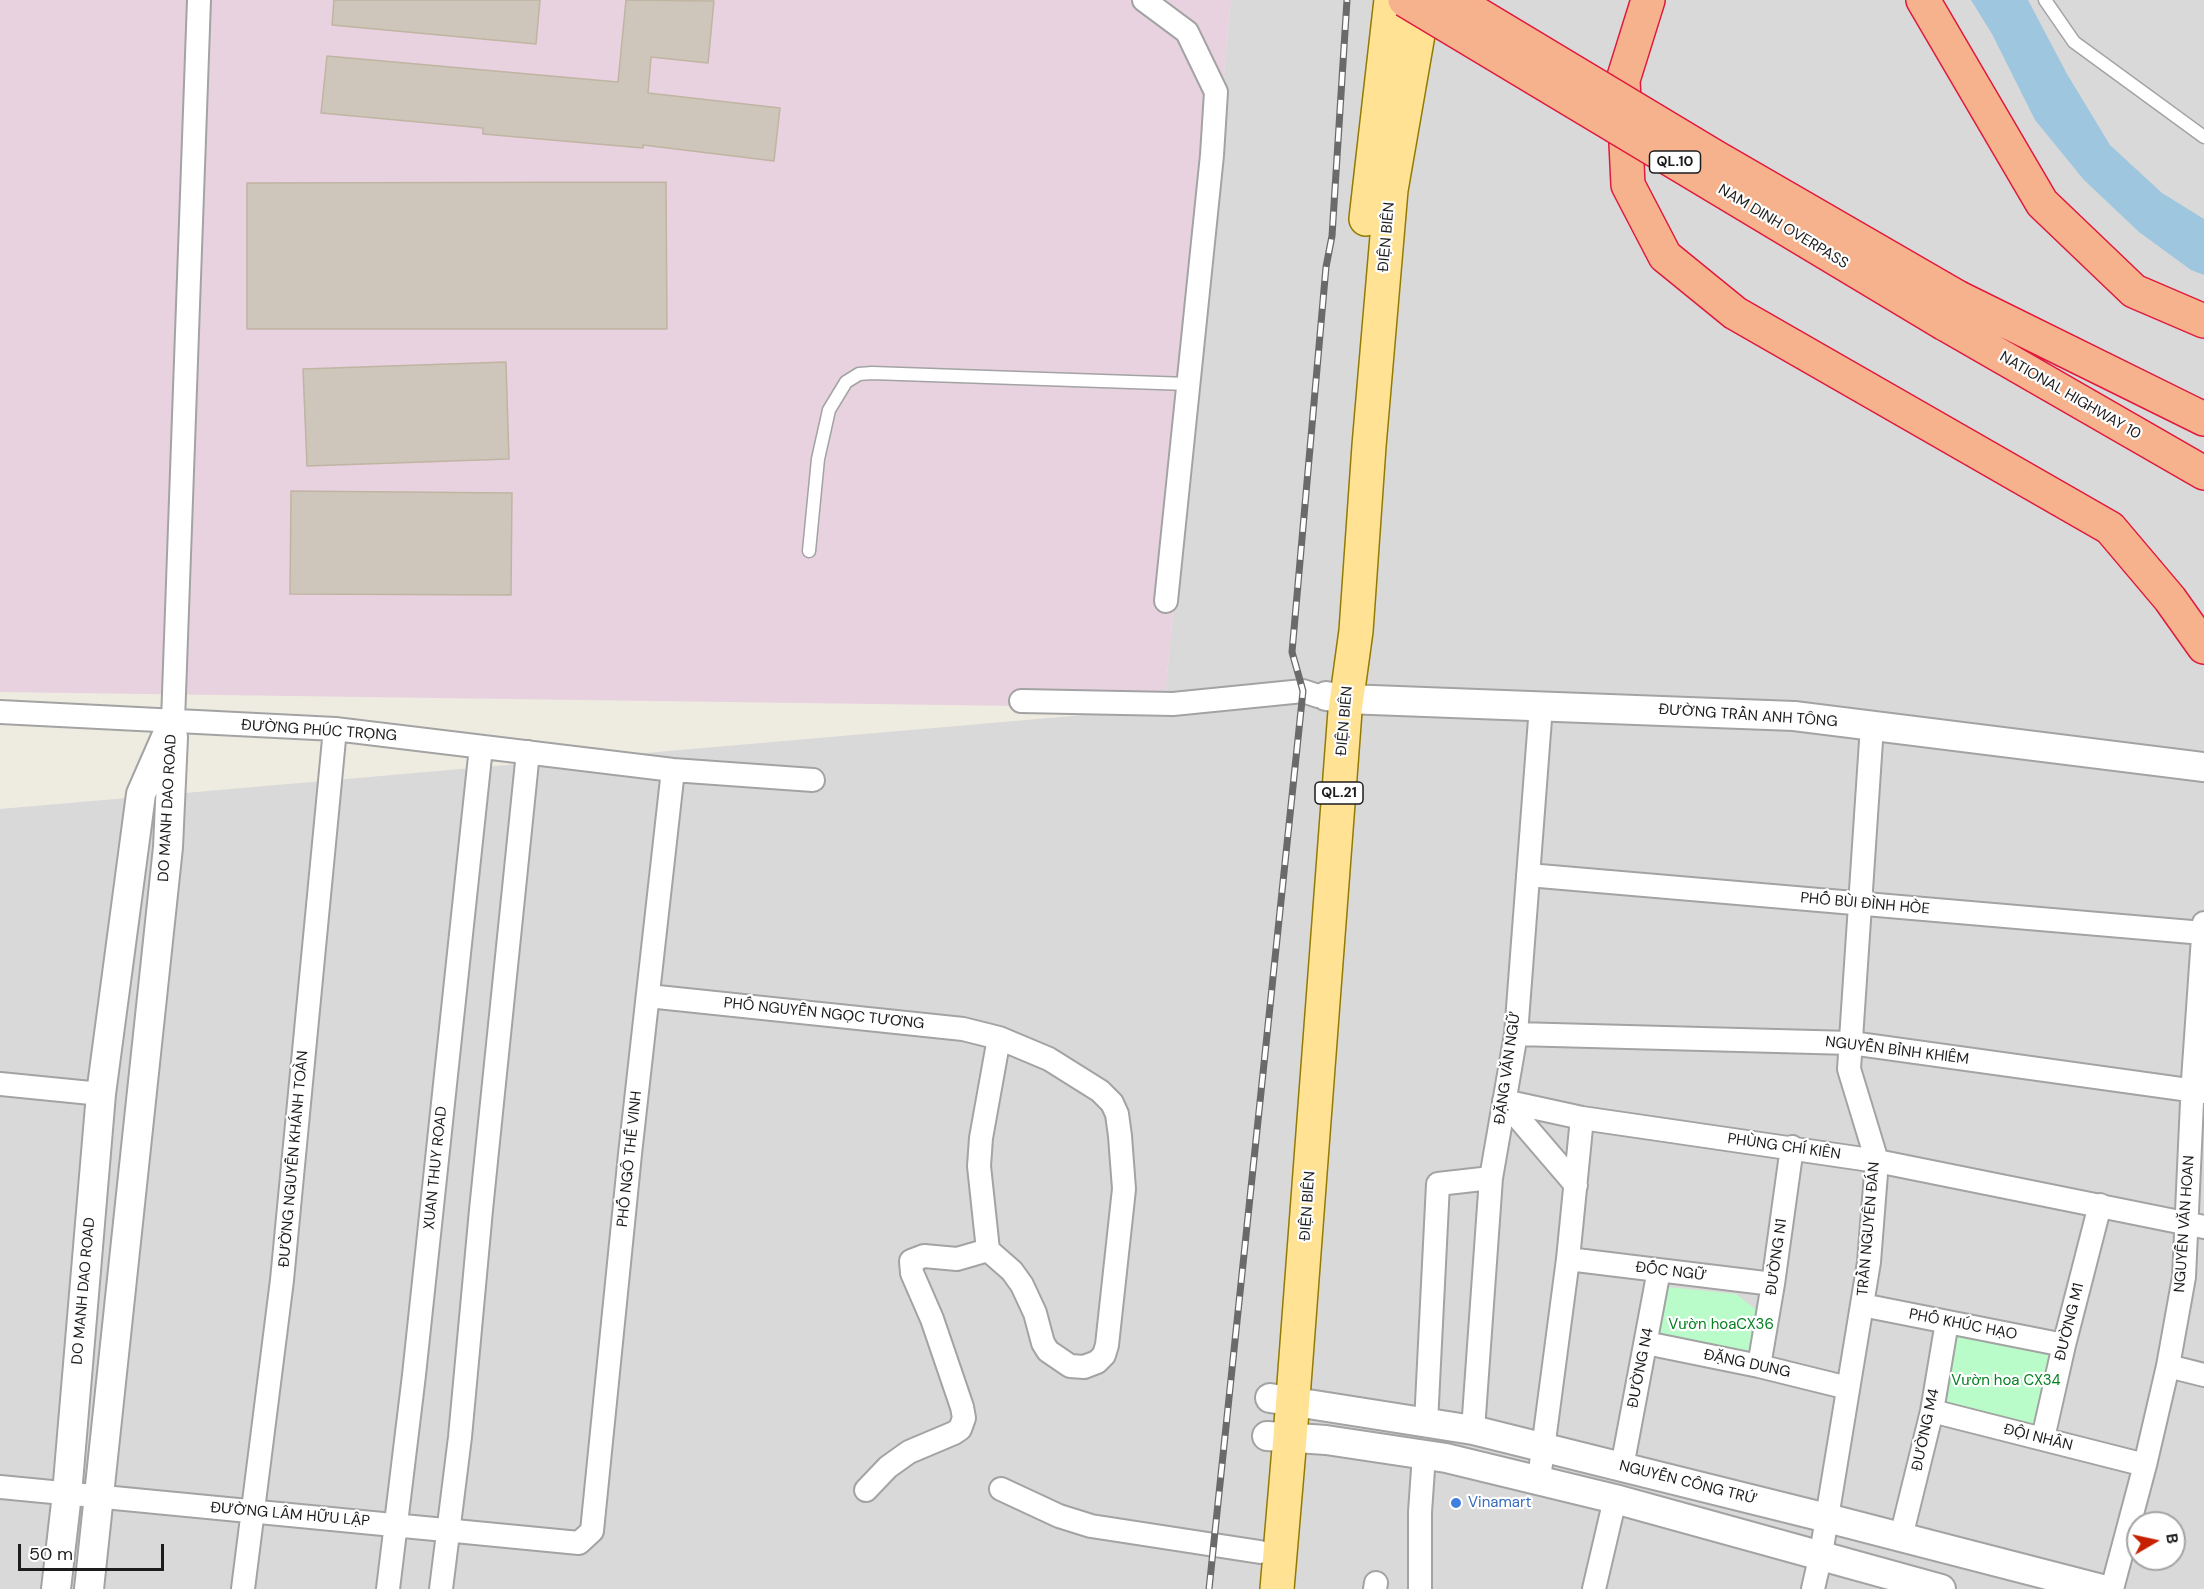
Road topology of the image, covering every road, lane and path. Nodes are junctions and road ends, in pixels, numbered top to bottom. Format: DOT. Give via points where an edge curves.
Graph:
graph roads {
  1 [pos="199,0"];
  2 [pos="1144,0"];
  3 [pos="1391,0"];
  4 [pos="1405,0"];
  5 [pos="1424,0"];
  6 [pos="1454,0"];
  7 [pos="1648,0"];
  8 [pos="1923,0"];
  9 [pos="2045,0"];
  10 [pos="2204,137"];
  11 [pos="1952,311"];
  12 [pos="2204,321"];
  13 [pos="1188,384"];
  14 [pos="2204,419"];
  15 [pos="2201,472"];
  16 [pos="809,551"];
  17 [pos="1166,601"];
  18 [pos="2204,647"];
  19 [pos="1336,698"];
  20 [pos="1021,701"];
  21 [pos="1541,706"];
  22 [pos="0,712"];
  23 [pos="173,721"];
  24 [pos="1872,726"];
  25 [pos="335,729"];
  26 [pos="481,747"];
  27 [pos="528,752"];
  28 [pos="2204,767"];
  29 [pos="673,770"];
  30 [pos="813,780"];
  31 [pos="1528,875"];
  32 [pos="1862,904"];
  33 [pos="2204,923"];
  34 [pos="2203,933"];
  35 [pos="648,996"];
  36 [pos="1516,1034"];
  37 [pos="999,1038"];
  38 [pos="1851,1043"];
  39 [pos="0,1084"];
  40 [pos="2198,1091"];
  41 [pos="101,1094"];
  42 [pos="1504,1101"];
  43 [pos="1582,1118"];
  44 [pos="1792,1147"];
  45 [pos="1877,1161"];
  46 [pos="1491,1178"];
  47 [pos="1576,1185"];
  48 [pos="2100,1205"];
  49 [pos="2195,1225"];
  50 [pos="988,1250"];
  51 [pos="1569,1259"];
  52 [pos="1659,1270"];
  53 [pos="1773,1284"];
  54 [pos="1862,1305"];
  55 [pos="1947,1322"];
  56 [pos="1646,1343"];
  57 [pos="2064,1345"];
  58 [pos="1759,1366"];
  59 [pos="2168,1366"];
  60 [pos="2204,1375"];
  61 [pos="1848,1388"];
  62 [pos="1282,1400"];
  63 [pos="1932,1411"];
  64 [pos="1426,1423"];
  65 [pos="1473,1430"];
  66 [pos="1279,1437"];
  67 [pos="2043,1438"];
  68 [pos="1543,1447"];
  69 [pos="1424,1455"];
  70 [pos="2145,1466"];
  71 [pos="1622,1467"];
  72 [pos="1539,1479"];
  73 [pos="0,1487"];
  74 [pos="1001,1489"];
  75 [pos="866,1490"];
  76 [pos="67,1494"];
  77 [pos="99,1497"];
  78 [pos="1615,1499"];
  79 [pos="252,1511"];
  80 [pos="1827,1518"];
  81 [pos="395,1525"];
  82 [pos="448,1530"];
  83 [pos="1901,1537"];
  84 [pos="579,1543"];
  85 [pos="1260,1552"];
  86 [pos="1821,1554"];
  87 [pos="56,1589"];
  88 [pos="89,1589"];
  89 [pos="243,1589"];
  90 [pos="388,1589"];
  91 [pos="441,1589"];
  92 [pos="1256,1589"];
  93 [pos="1277,1589"];
  94 [pos="1420,1589"];
  95 [pos="1594,1589"];
  96 [pos="1813,1589"];
  97 [pos="1941,1589"];
  98 [pos="2102,1589"];
  99 [pos="2112,1589"];
  1 -- 23 [label="street"];
  2 -- 13 [label="street" via="1187,32 1216,92"];
  3 -- 19 [label="main road, ĐIỆN BIÊN / QL.21" via="1368,190"];
  4 -- 11 [label="highway, NAM DINH OVERPASS / QL.10, bridge"];
  5 -- 19 [label="main road, ĐIỆN BIÊN / QL.21" via="1391,190 1356,631"];
  6 -- 11 [label="highway, NAM DINH OVERPASS / QL.10, bridge" via="1714,157"];
  7 -- 18 [label="highway" via="1623,80 1628,185 1665,256 1735,313 2110,528 2170,599"];
  8 -- 12 [label="highway" via="2042,203 2134,291"];
  9 -- 10 [label="lane" via="2074,42"];
  11 -- 14 [label="highway, QL.10"];
  11 -- 15 [label="highway, NATIONAL HIGHWAY 10 / QL.10"];
  13 -- 16 [label="lane" via="859,374 846,382 829,410 818,459"];
  13 -- 17 [label="street"];
  19 -- 20 [label="street" via="1303,691 1173,704"];
  19 -- 21 [label="street, ĐƯỜNG TRẦN ANH TÔNG"];
  19 -- 62 [label="main road, ĐIỆN BIÊN / QL.21"];
  21 -- 24 [label="street, ĐƯỜNG TRẦN ANH TÔNG" via="1794,716"];
  21 -- 31 [label="street, ĐẶNG VĂN NGỮ"];
  22 -- 23 [label="street, ĐƯỜNG PHÚC TRỌNG"];
  23 -- 25 [label="street, ĐƯỜNG PHÚC TRỌNG"];
  23 -- 41 [label="street, DO MANH DAO ROAD" via="141,794"];
  23 -- 77 [label="street, DO MANH DAO ROAD" via="168,848"];
  24 -- 28 [label="street, ĐƯỜNG TRẦN ANH TÔNG"];
  24 -- 32 [label="street, TRẦN NGUYÊN ĐÁN"];
  25 -- 26 [label="street, ĐƯỜNG PHÚC TRỌNG"];
  25 -- 79 [label="street, ĐƯỜNG NGUYỄN KHÁNH TOÀN" via="282,1280"];
  26 -- 27 [label="street, ĐƯỜNG PHÚC TRỌNG"];
  26 -- 81 [label="street, XUAN THUY ROAD"];
  27 -- 29 [label="street, ĐƯỜNG PHÚC TRỌNG"];
  27 -- 82 [label="street"];
  29 -- 30 [label="street, ĐƯỜNG PHÚC TRỌNG"];
  29 -- 35 [label="street, PHỐ NGÔ THẾ VINH"];
  31 -- 32 [label="street, PHỐ BÙI ĐÌNH HÒE"];
  31 -- 36 [label="street, ĐẶNG VĂN NGỮ"];
  32 -- 34 [label="street, PHỐ BÙI ĐÌNH HÒE"];
  32 -- 38 [label="street, TRẦN NGUYÊN ĐÁN"];
  33 -- 34 [label="street, NGUYỄN VĂN HOAN"];
  34 -- 40 [label="street, NGUYỄN VĂN HOAN"];
  35 -- 37 [label="street, PHỐ NGUYỄN NGỌC TƯƠNG" via="963,1029"];
  35 -- 84 [label="street, PHỐ NGÔ THẾ VINH" via="592,1531"];
  36 -- 38 [label="street, NGUYỄN BỈNH KHIÊM"];
  36 -- 42 [label="street, ĐẶNG VĂN NGỮ"];
  37 -- 50 [label="street" via="979,1166"];
  37 -- 50 [label="street, PHỐ NGUYỄN NGỌC TƯƠNG" via="1049,1059 1100,1090 1117,1114 1124,1189 1104,1355 1084,1367 1070,1366 1056,1358 1043,1343 1022,1285"];
  38 -- 40 [label="street, NGUYỄN BỈNH KHIÊM"];
  38 -- 45 [label="street, TRẦN NGUYÊN ĐÁN" via="1849,1069"];
  39 -- 41 [label="street"];
  40 -- 49 [label="street, NGUYỄN VĂN HOAN"];
  41 -- 76 [label="street, DO MANH DAO ROAD"];
  42 -- 43 [label="street, PHÙNG CHÍ KIÊN"];
  42 -- 46 [label="street, ĐẶNG VĂN NGỮ"];
  42 -- 47 [label="street"];
  43 -- 44 [label="street, PHÙNG CHÍ KIÊN"];
  43 -- 47 [label="street"];
  44 -- 45 [label="street, PHÙNG CHÍ KIÊN"];
  44 -- 53 [label="street, ĐƯỜNG N1"];
  45 -- 48 [label="street, PHÙNG CHÍ KIÊN"];
  45 -- 54 [label="street, TRẦN NGUYÊN ĐÁN"];
  46 -- 64 [label="street" via="1438,1184"];
  46 -- 65 [label="street, ĐẶNG VĂN NGỮ"];
  47 -- 51 [label="street"];
  48 -- 49 [label="street, PHÙNG CHÍ KIÊN"];
  48 -- 57 [label="street, ĐƯỜNG M1"];
  49 -- 59 [label="street, NGUYỄN VĂN HOAN"];
  50 -- 75 [label="street" via="957,1259 924,1256 911,1261 964,1418 960,1429 909,1452"];
  51 -- 52 [label="street, ĐỐC NGỮ"];
  51 -- 68 [label="street"];
  52 -- 53 [label="street, ĐỐC NGỮ"];
  52 -- 56 [label="street, ĐƯỜNG N4"];
  53 -- 58 [label="street, ĐƯỜNG N1"];
  54 -- 55 [label="street, PHỐ KHÚC HẠO"];
  54 -- 61 [label="street, TRẦN NGUYÊN ĐÁN"];
  55 -- 57 [label="street, PHỐ KHÚC HẠO"];
  55 -- 63 [label="street, ĐƯỜNG M4"];
  56 -- 58 [label="street, ĐẶNG DUNG"];
  56 -- 71 [label="street, ĐƯỜNG N4"];
  57 -- 67 [label="street, ĐƯỜNG M1"];
  58 -- 61 [label="street, ĐẶNG DUNG"];
  59 -- 60 [label="street"];
  59 -- 70 [label="street, NGUYỄN VĂN HOAN"];
  61 -- 80 [label="street, TRẦN NGUYÊN ĐÁN"];
  62 -- 64 [label="street, NGUYỄN CÔNG TRỨ"];
  62 -- 66 [label="main road, ĐIỆN BIÊN / QL.21"];
  63 -- 67 [label="street, ĐỘI NHÂN"];
  63 -- 83 [label="street, ĐƯỜNG M4"];
  64 -- 65 [label="street, NGUYỄN CÔNG TRỨ"];
  65 -- 68 [label="street, NGUYỄN CÔNG TRỨ"];
  66 -- 69 [label="street"];
  66 -- 85 [label="main road, ĐIỆN BIÊN / QL.21"];
  66 -- 93 [label="main road, ĐIỆN BIÊN / QL.21"];
  67 -- 70 [label="street, ĐỘI NHÂN"];
  68 -- 71 [label="street, NGUYỄN CÔNG TRỨ"];
  68 -- 72 [label="street"];
  69 -- 72 [label="street"];
  69 -- 94 [label="street"];
  70 -- 99 [label="street, NGUYỄN VĂN HOAN"];
  71 -- 80 [label="street, NGUYỄN CÔNG TRỨ"];
  72 -- 78 [label="street"];
  73 -- 76 [label="street, ĐƯỜNG LÂM HỮU LẬP"];
  74 -- 85 [label="street" via="1091,1526"];
  76 -- 77 [label="street, ĐƯỜNG LÂM HỮU LẬP"];
  76 -- 87 [label="street, DO MANH DAO ROAD"];
  77 -- 79 [label="street, ĐƯỜNG LÂM HỮU LẬP"];
  77 -- 88 [label="street, DO MANH DAO ROAD"];
  78 -- 86 [label="street"];
  78 -- 95 [label="street"];
  79 -- 81 [label="street, ĐƯỜNG LÂM HỮU LẬP"];
  79 -- 89 [label="street, ĐƯỜNG NGUYỄN KHÁNH TOÀN"];
  80 -- 83 [label="street, NGUYỄN CÔNG TRỨ"];
  80 -- 86 [label="street, TRẦN NGUYÊN ĐÁN"];
  81 -- 82 [label="street, ĐƯỜNG LÂM HỮU LẬP"];
  81 -- 90 [label="street, XUAN THUY ROAD"];
  82 -- 84 [label="street, ĐƯỜNG LÂM HỮU LẬP"];
  82 -- 91 [label="street"];
  83 -- 98 [label="street, NGUYỄN CÔNG TRỨ"];
  85 -- 92 [label="main road, ĐIỆN BIÊN / QL.21"];
  86 -- 96 [label="street, TRẦN NGUYÊN ĐÁN"];
  86 -- 97 [label="street"];
}
